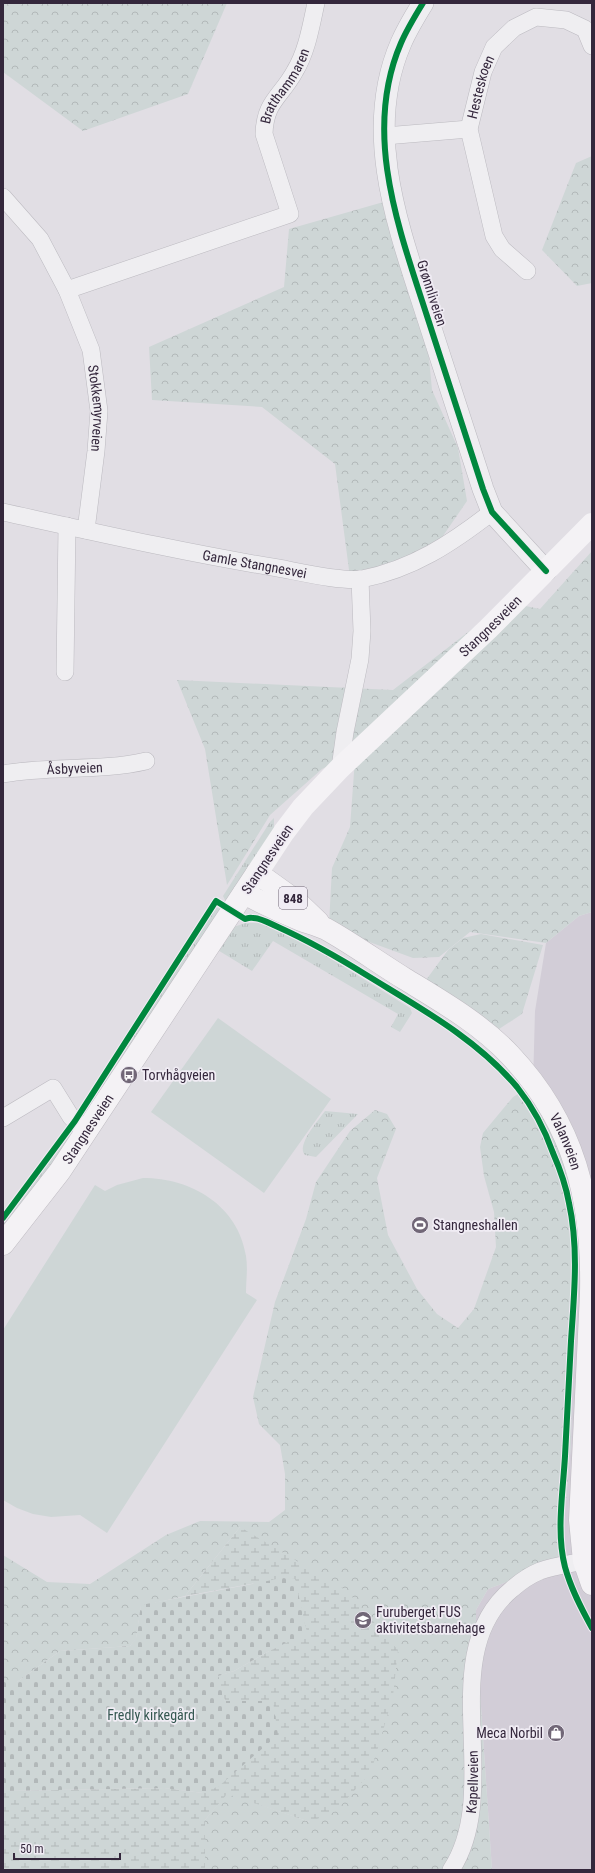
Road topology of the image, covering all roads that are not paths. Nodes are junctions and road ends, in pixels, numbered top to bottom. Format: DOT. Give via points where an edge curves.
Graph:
graph roads {
  1 [pos="316,3"];
  2 [pos="423,3"];
  3 [pos="592,46"];
  4 [pos="469,129"];
  5 [pos="384,136"];
  6 [pos="5,203"];
  7 [pos="528,271"];
  8 [pos="67,290"];
  9 [pos="3,512"];
  10 [pos="492,512"];
  11 [pos="592,524"];
  12 [pos="67,526"];
  13 [pos="86,530"];
  14 [pos="546,571"];
  15 [pos="360,579"];
  16 [pos="65,672"];
  17 [pos="146,761"];
  18 [pos="340,768"];
  19 [pos="3,774"];
  20 [pos="256,874"];
  21 [pos="244,893"];
  22 [pos="325,929"];
  23 [pos="3,1118"];
  24 [pos="86,1132"];
  25 [pos="3,1244"];
  26 [pos="584,1561"];
  27 [pos="592,1584"];
  28 [pos="451,1870"];
  1 -- 8 [label="street, Bratthammaren" via="310,32 296,71 268,110 265,120 264,134 290,214"];
  2 -- 5 [label="street, Grønnliveien" via="401,42 390,76"];
  3 -- 4 [label="street, Hesteskoen" via="584,29 566,20 536,17 514,28 494,46 483,72"];
  4 -- 5 [label="street, Hesteskoen"];
  4 -- 7 [label="street, Hesteskoen" via="494,236 502,249"];
  5 -- 10 [label="street, Grønnliveien" via="387,174 398,225"];
  6 -- 8 [label="street, Stokkemyrveien" via="40,239"];
  8 -- 13 [label="street, Stokkemyrveien" via="91,350 99,410"];
  9 -- 12 [label="street, Gamle Stangnesvei"];
  10 -- 14 [label="street, Grønnliveien"];
  10 -- 15 [label="street, Gamle Stangnesvei" via="456,540 422,559 393,572"];
  11 -- 14 [label="main road, Stangnesveien"];
  12 -- 13 [label="street, Gamle Stangnesvei"];
  12 -- 16 [label="street"];
  13 -- 15 [label="street, Gamle Stangnesvei" via="267,566 330,577"];
  14 -- 18 [label="main road, Stangnesveien"];
  15 -- 18 [label="street" via="360,659"];
  17 -- 19 [label="street, Åsbyveien" via="124,766"];
  18 -- 20 [label="main road, Stangnesveien" via="303,807"];
  20 -- 21 [label="main road, Stangnesveien"];
  20 -- 22 [label="main road, Valanveien / 848" via="296,901"];
  21 -- 22 [label="main road, Valanveien / 848"];
  21 -- 24 [label="main road, Stangnesveien"];
  22 -- 26 [label="main road, Valanveien / 848" via="473,1023 510,1054 530,1078 564,1134 577,1166 585,1197 592,1261 580,1520"];
  23 -- 24 [label="street" via="53,1088 72,1117"];
  24 -- 25 [label="main road, Stangnesveien" via="60,1171"];
  26 -- 27 [label="main road, Valanveien / 848"];
  26 -- 28 [label="street, Kapellveien" via="540,1572 520,1582 503,1596 486,1619 474,1663 471,1815 457,1861"];
}
